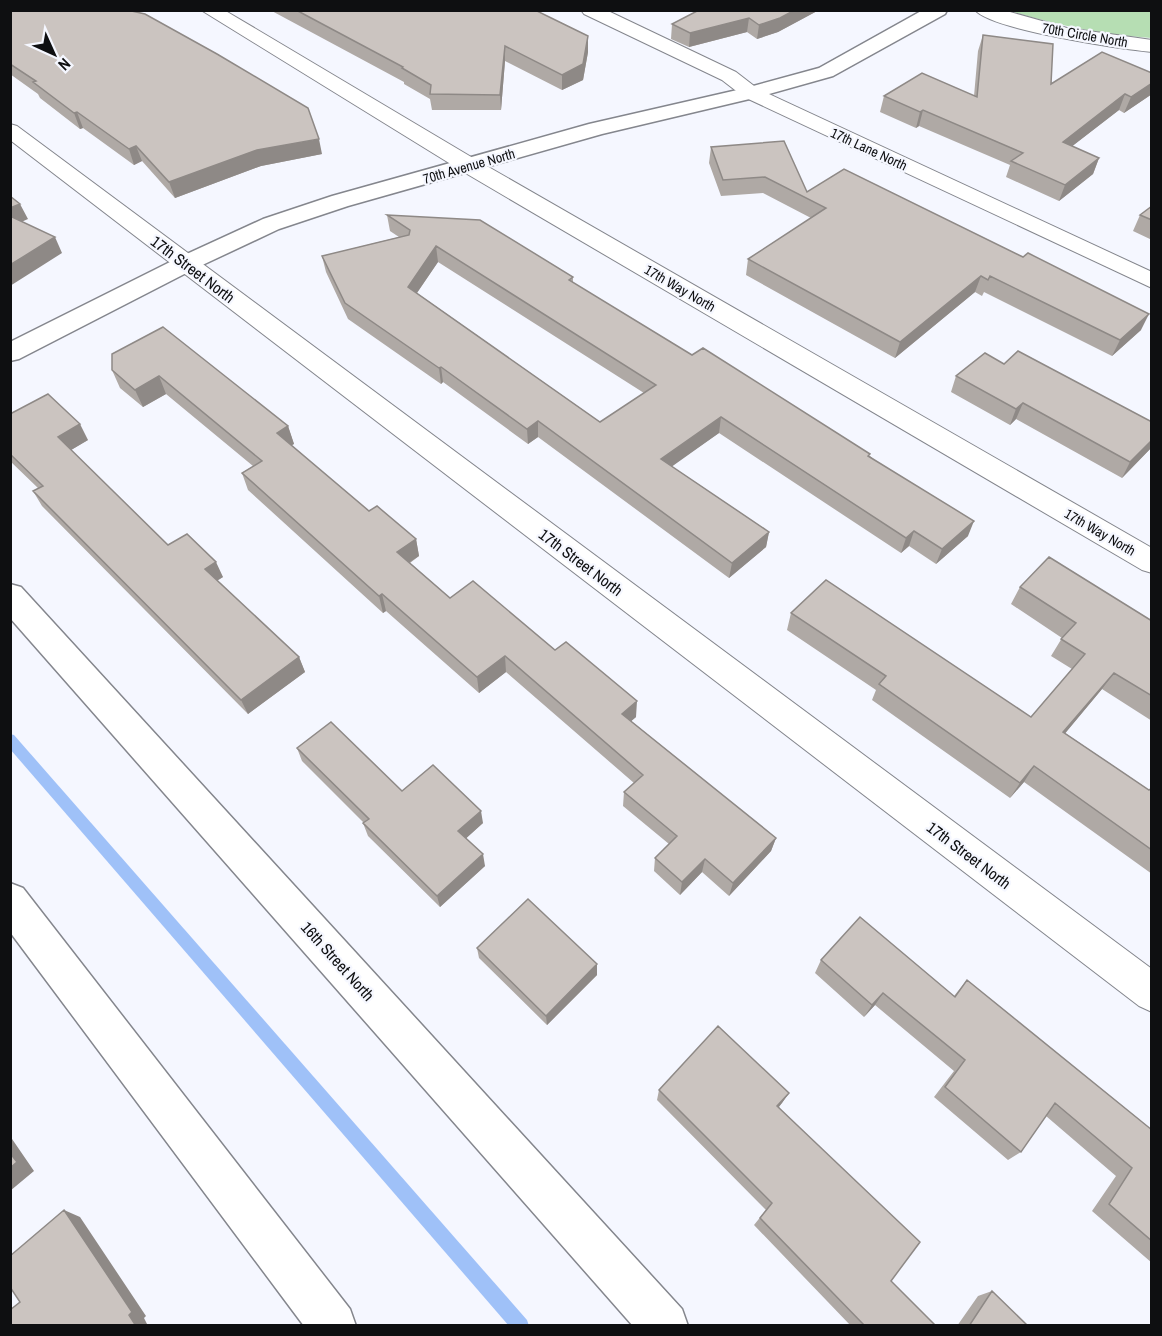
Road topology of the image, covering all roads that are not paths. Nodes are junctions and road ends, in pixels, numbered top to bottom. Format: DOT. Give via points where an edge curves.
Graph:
graph roads {
  1 [pos="210,10"];
  2 [pos="590,10"];
  3 [pos="938,10"];
  4 [pos="984,10"];
  5 [pos="1152,46"];
  6 [pos="751,93"];
  7 [pos="10,130"];
  8 [pos="470,166"];
  9 [pos="187,263"];
  10 [pos="1152,281"];
  11 [pos="10,352"];
  12 [pos="1152,562"];
  13 [pos="10,596"];
  14 [pos="10,902"];
  15 [pos="1152,993"];
  16 [pos="333,1326"];
  17 [pos="664,1326"];
  1 -- 8 [label="street, 17th Way North"];
  2 -- 6 [label="street, 17th Lane North" via="729,76"];
  3 -- 6 [label="street, 70th Avenue North" via="826,72"];
  4 -- 5 [label="street, 70th Circle North" via="1073,36"];
  6 -- 8 [label="street, 70th Avenue North" via="597,129"];
  6 -- 10 [label="street, 17th Lane North"];
  7 -- 9 [label="street, 17th Street North"];
  8 -- 9 [label="street, 70th Avenue North" via="280,221"];
  8 -- 12 [label="street, 17th Way North"];
  9 -- 11 [label="street, 70th Avenue North"];
  9 -- 15 [label="street, 17th Street North"];
  13 -- 17 [label="street, 16th Street North"];
  14 -- 16 [label="street"];
}
